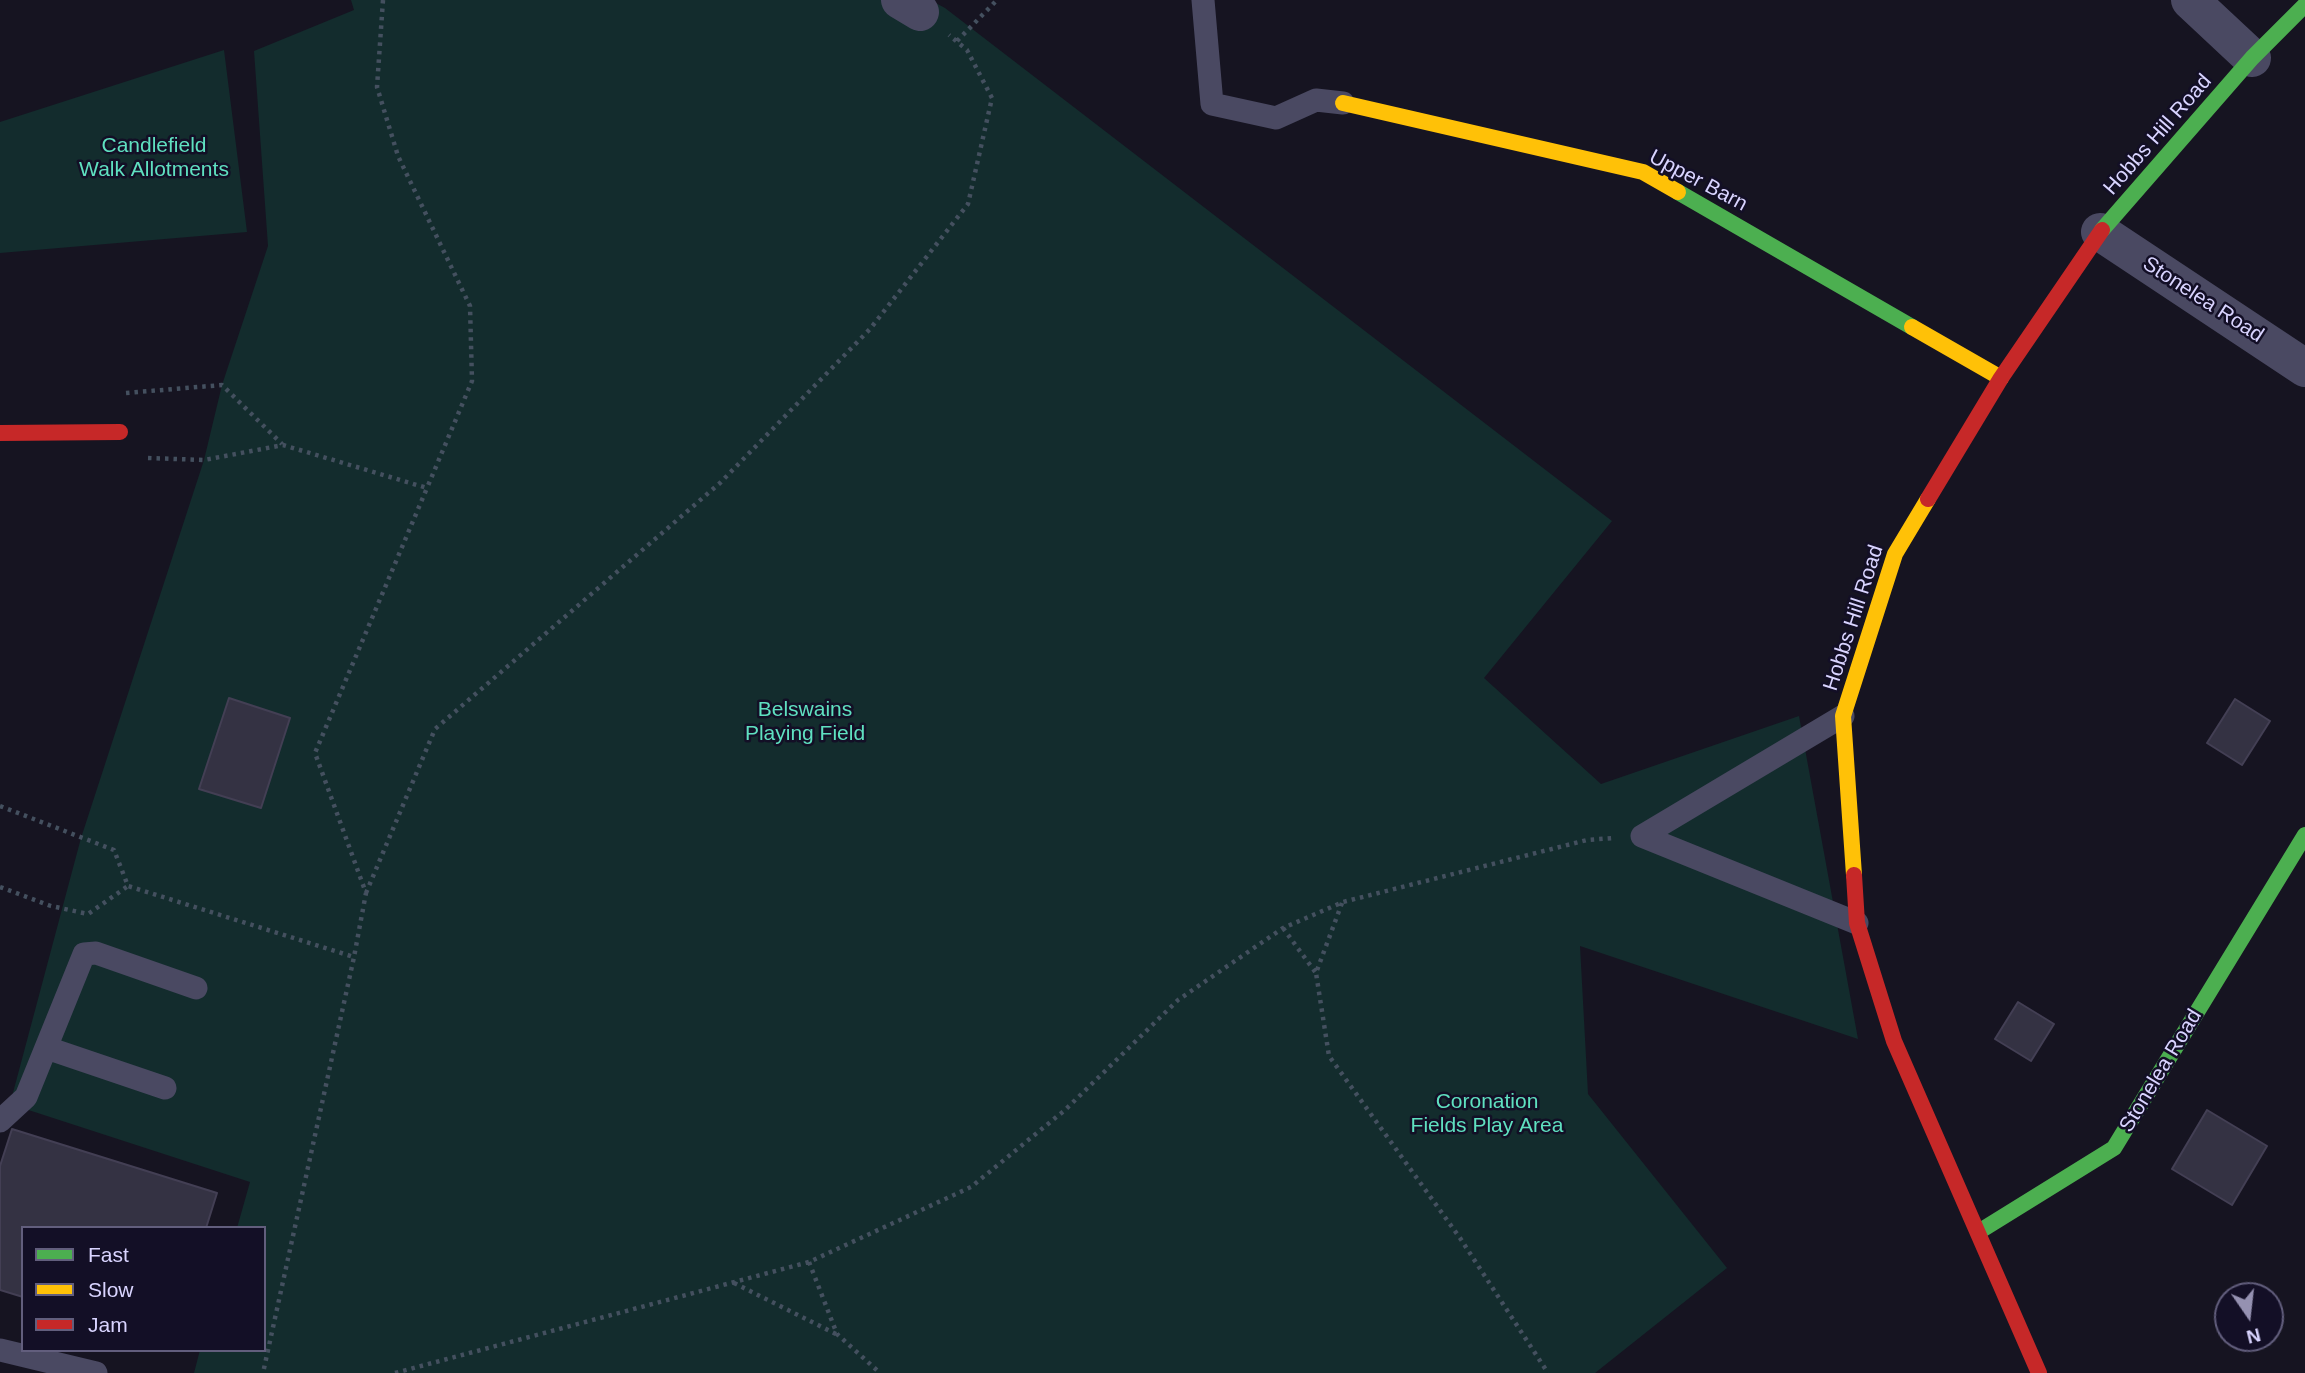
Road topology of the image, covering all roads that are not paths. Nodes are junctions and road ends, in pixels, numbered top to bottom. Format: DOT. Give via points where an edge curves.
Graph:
graph roads {
  1 [pos="1203,0"];
  2 [pos="2190,0"];
  3 [pos="2305,5"];
  4 [pos="2252,58"];
  5 [pos="1343,103"];
  6 [pos="2100,232"];
  7 [pos="2305,368"];
  8 [pos="2001,378"];
  9 [pos="120,432"];
  10 [pos="0,433"];
  11 [pos="1843,716"];
  12 [pos="2305,835"];
  13 [pos="1857,923"];
  14 [pos="196,988"];
  15 [pos="47,1048"];
  16 [pos="165,1088"];
  17 [pos="0,1121"];
  18 [pos="1980,1231"];
  19 [pos="0,1350"];
  20 [pos="96,1373"];
  21 [pos="2039,1373"];
  1 -- 5 [label="lane" via="1212,104 1276,118 1316,100"];
  2 -- 4 [label="street"];
  3 -- 4 [label="street, Hobbs Hill Road"];
  4 -- 6 [label="street, Hobbs Hill Road"];
  5 -- 8 [label="street, Upper Barn" via="1643,172"];
  6 -- 7 [label="street, Stonelea Road"];
  6 -- 8 [label="street, Hobbs Hill Road"];
  8 -- 11 [label="street, Hobbs Hill Road" via="1895,554"];
  9 -- 10 [label="street"];
  11 -- 13 [label="street, Hobbs Hill Road"];
  11 -- 13 [label="lane" via="1642,836"];
  12 -- 18 [label="street, Stonelea Road" via="2115,1148"];
  13 -- 18 [label="street, Hobbs Hill Road" via="1894,1041"];
  14 -- 15 [label="lane" via="96,953 84,954"];
  15 -- 16 [label="lane"];
  15 -- 17 [label="lane" via="26,1097"];
  18 -- 21 [label="street"];
  19 -- 20 [label="lane"];
}
